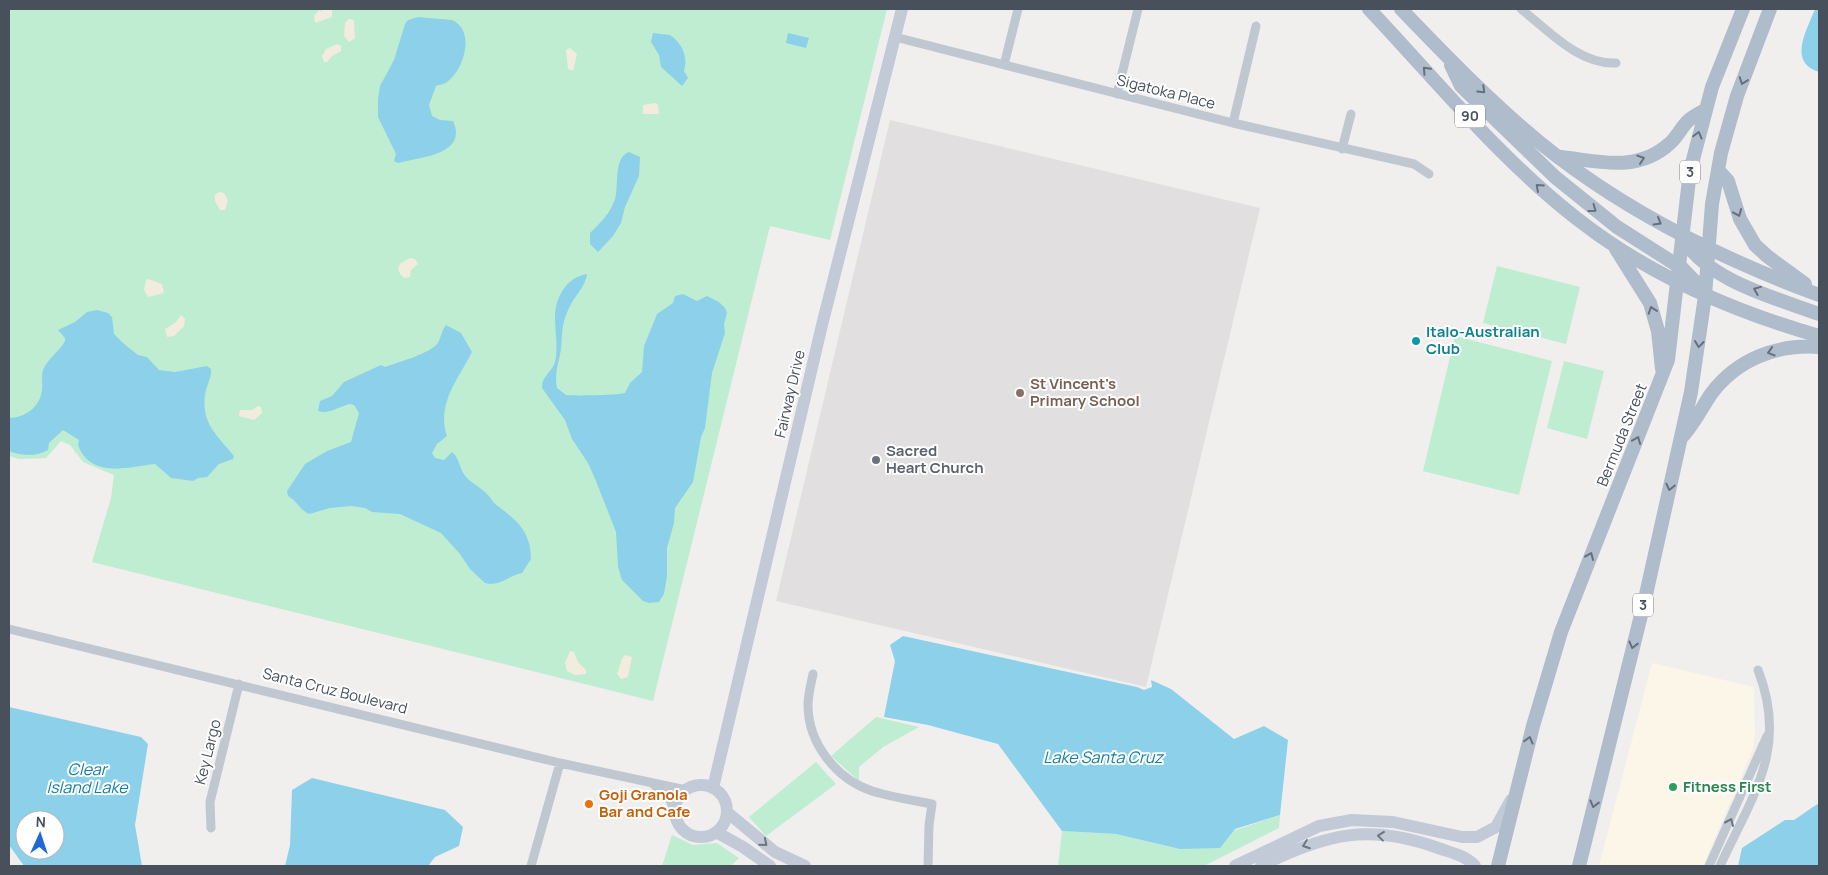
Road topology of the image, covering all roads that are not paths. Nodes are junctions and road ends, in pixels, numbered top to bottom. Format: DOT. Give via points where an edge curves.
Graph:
graph roads {
  1 [pos="902,9"];
  2 [pos="1018,9"];
  3 [pos="1138,9"];
  4 [pos="1369,9"];
  5 [pos="1401,9"];
  6 [pos="1521,9"];
  7 [pos="1743,9"];
  8 [pos="1770,9"];
  9 [pos="1256,26"];
  10 [pos="895,37"];
  11 [pos="1447,56"];
  12 [pos="1616,63"];
  13 [pos="1004,65"];
  14 [pos="1117,94"];
  15 [pos="1705,110"];
  16 [pos="1351,114"];
  17 [pos="1233,123"];
  18 [pos="1342,149"];
  19 [pos="1558,157"];
  20 [pos="1718,170"];
  21 [pos="1429,174"];
  22 [pos="1682,235"];
  23 [pos="1614,245"];
  24 [pos="1709,248"];
  25 [pos="1679,266"];
  26 [pos="1707,266"];
  27 [pos="1677,282"];
  28 [pos="1705,294"];
  29 [pos="1819,294"];
  30 [pos="1819,314"];
  31 [pos="1819,336"];
  32 [pos="1819,347"];
  33 [pos="1664,374"];
  34 [pos="1680,439"];
  35 [pos="9,629"];
  36 [pos="1758,670"];
  37 [pos="813,674"];
  38 [pos="239,684"];
  39 [pos="1770,725"];
  40 [pos="560,763"];
  41 [pos="654,785"];
  42 [pos="713,788"];
  43 [pos="686,790"];
  44 [pos="1516,791"];
  45 [pos="1743,791"];
  46 [pos="1753,795"];
  47 [pos="675,811"];
  48 [pos="727,812"];
  49 [pos="1352,820"];
  50 [pos="1415,827"];
  51 [pos="211,828"];
  52 [pos="716,832"];
  53 [pos="1353,834"];
  54 [pos="1720,842"];
  55 [pos="1729,846"];
  56 [pos="1457,854"];
  57 [pos="531,866"];
  58 [pos="770,866"];
  59 [pos="805,866"];
  60 [pos="928,866"];
  61 [pos="1235,866"];
  62 [pos="1261,866"];
  63 [pos="1475,866"];
  64 [pos="1498,866"];
  65 [pos="1579,866"];
  66 [pos="1710,866"];
  67 [pos="1720,866"];
  1 -- 10 [label="street, Fairway Drive"];
  2 -- 13 [label="street"];
  3 -- 14 [label="street"];
  23 -- 4 [label="main road, 90, one-way" via="1524,174"];
  5 -- 11 [label="main road, 90"];
  6 -- 12 [label="street" via="1577,52 1601,62"];
  7 -- 15 [label="main road, Bermuda Street / 3"];
  8 -- 20 [label="main road, 3, one-way" via="1737,96"];
  9 -- 17 [label="street"];
  10 -- 13 [label="street, Sigatoka Place"];
  10 -- 42 [label="street, Fairway Drive" via="822,325"];
  11 -- 19 [label="main road, 90, one-way"];
  11 -- 25 [label="main road, one-way" via="1461,86 1555,177 1618,227"];
  13 -- 14 [label="street, Sigatoka Place"];
  14 -- 17 [label="street, Sigatoka Place"];
  19 -- 15 [label="main road, one-way" via="1605,164 1642,160 1668,145 1688,121"];
  22 -- 15 [label="main road, Bermuda Street / 3, one-way" via="1690,171"];
  16 -- 18 [label="street"];
  17 -- 18 [label="street, Sigatoka Place"];
  18 -- 21 [label="street, Sigatoka Place" via="1414,164"];
  19 -- 22 [label="main road, 90, one-way" via="1634,208"];
  20 -- 24 [label="main road, 3"];
  20 -- 29 [label="main road, one-way" via="1728,181 1740,219 1756,245"];
  22 -- 24 [label="main road, 90"];
  22 -- 25 [label="main road, Bermuda Street / 3"];
  22 -- 26 [label="main road" via="1692,253"];
  23 -- 27 [label="main road, 90"];
  33 -- 23 [label="main road, one-way" via="1658,330 1650,304"];
  24 -- 26 [label="main road, 3"];
  24 -- 29 [label="main road, 90" via="1767,275"];
  25 -- 27 [label="main road, Bermuda Street / 3"];
  25 -- 28 [label="main road"];
  26 -- 28 [label="main road, 3"];
  30 -- 26 [label="main road, one-way"];
  27 -- 28 [label="main road, 90"];
  27 -- 33 [label="main road, Bermuda Street / 3"];
  28 -- 31 [label="main road, 90" via="1775,323"];
  28 -- 34 [label="main road, 3, one-way" via="1696,370"];
  32 -- 34 [label="main road, one-way" via="1783,348 1738,367 1710,395 1698,419"];
  44 -- 33 [label="main road, Bermuda Street / 3, one-way" via="1564,623"];
  34 -- 65 [label="main road, 3, one-way" via="1645,599"];
  35 -- 38 [label="street, Santa Cruz Boulevard"];
  36 -- 39 [label="street" via="1768,699"];
  37 -- 60 [label="street" via="808,704 812,730 825,756 844,778 871,791 932,804"];
  38 -- 40 [label="street, Santa Cruz Boulevard"];
  38 -- 51 [label="street, Key Largo" via="210,802"];
  39 -- 45 [label="street"];
  39 -- 46 [label="street" via="1767,762"];
  40 -- 41 [label="street, Santa Cruz Boulevard"];
  40 -- 57 [label="street"];
  41 -- 43 [label="street, Santa Cruz Boulevard"];
  41 -- 47 [label="street" via="668,796"];
  42 -- 43 [label="street" via="700,785"];
  42 -- 48 [label="street" via="724,798"];
  43 -- 47 [label="street" via="678,799"];
  44 -- 50 [label="street" via="1499,824 1480,837 1462,838"];
  44 -- 64 [label="main road, Bermuda Street / 3"];
  45 -- 46 [label="street"];
  54 -- 45 [label="street, one-way"];
  46 -- 55 [label="street"];
  47 -- 52 [label="street" via="679,826 690,835 704,837"];
  48 -- 52 [label="street" via="724,823"];
  48 -- 59 [label="street, one-way" via="775,852"];
  49 -- 50 [label="street" via="1380,820"];
  49 -- 53 [label="street"];
  49 -- 61 [label="street" via="1319,826"];
  50 -- 56 [label="street" via="1469,846 1467,852"];
  52 -- 58 [label="street"];
  56 -- 53 [label="street, one-way" via="1409,840"];
  53 -- 62 [label="street, one-way" via="1310,843"];
  54 -- 55 [label="street"];
  54 -- 66 [label="street"];
  55 -- 67 [label="street"];
  56 -- 63 [label="street"];
}
